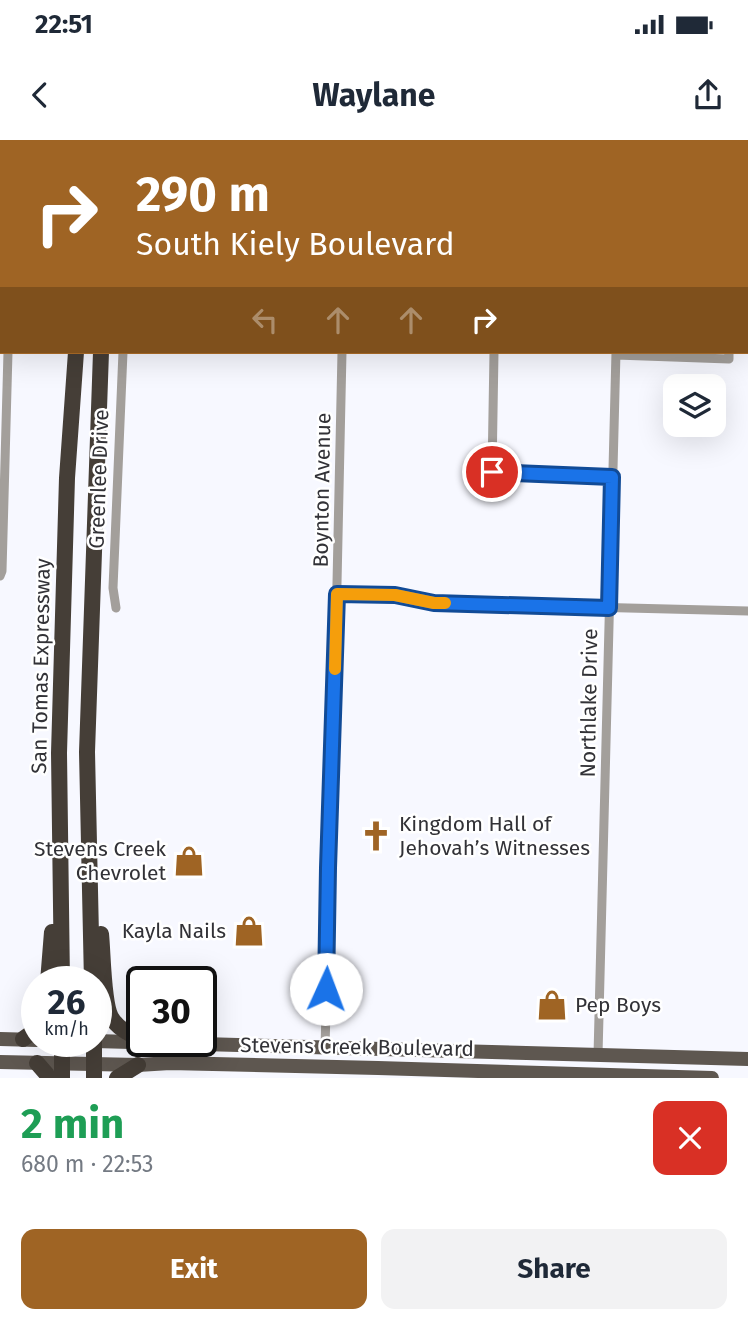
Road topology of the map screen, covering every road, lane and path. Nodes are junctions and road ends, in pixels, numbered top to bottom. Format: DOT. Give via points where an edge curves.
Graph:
graph roads {
  1 [pos="8,354"];
  2 [pos="76,354"];
  3 [pos="101,354"];
  4 [pos="123,354"];
  5 [pos="342,354"];
  6 [pos="494,354"];
  7 [pos="616,354"];
  8 [pos="635,354"];
  9 [pos="729,354"];
  10 [pos="612,477"];
  11 [pos="0,576"];
  12 [pos="337,594"];
  13 [pos="116,608"];
  14 [pos="609,608"];
  15 [pos="748,611"];
  16 [pos="90,887"];
  17 [pos="60,906"];
  18 [pos="49,966"];
  19 [pos="62,966"];
  20 [pos="92,966"];
  21 [pos="126,1031"];
  22 [pos="0,1039"];
  23 [pos="21,1039"];
  24 [pos="217,1044"];
  25 [pos="325,1048"];
  26 [pos="409,1050"];
  27 [pos="748,1050"];
  28 [pos="598,1055"];
  29 [pos="726,1058"];
  30 [pos="748,1059"];
  31 [pos="0,1062"];
  32 [pos="37,1063"];
  33 [pos="138,1065"];
  34 [pos="298,1066"];
  35 [pos="62,1071"];
  36 [pos="94,1071"];
  37 [pos="378,1073"];
  38 [pos="564,1073"];
  39 [pos="50,1078"];
  40 [pos="117,1078"];
  41 [pos="693,1078"];
  42 [pos="712,1078"];
  1 -- 11 [label="street"];
  2 -- 17 [label="highway, San Tomas Expressway" via="62,644"];
  3 -- 16 [label="highway" via="87,752"];
  4 -- 13 [label="street, Greenlee Drive" via="113,588"];
  5 -- 12 [label="street, Boynton Avenue"];
  6 -- 10 [label="street" via="492,472"];
  7 -- 10 [label="street, Northlake Drive"];
  8 -- 9 [label="street" via="729,359"];
  10 -- 14 [label="street, Northlake Drive"];
  12 -- 14 [label="street" via="395,595 434,603"];
  12 -- 25 [label="street, Boynton Avenue"];
  14 -- 15 [label="street"];
  14 -- 28 [label="street, Northlake Drive"];
  16 -- 20 [label="highway"];
  16 -- 21 [label="highway" via="101,930 107,1008"];
  17 -- 18 [label="highway" via="52,929"];
  17 -- 19 [label="highway, San Tomas Expressway"];
  22 -- 23 [label="main road"];
  24 -- 25 [label="main road, Stevens Creek Boulevard"];
  25 -- 26 [label="main road, Stevens Creek Boulevard"];
  25 -- 34 [label="main road"];
  26 -- 28 [label="main road, Stevens Creek Boulevard"];
  26 -- 37 [label="main road" via="399,1059 383,1061"];
  27 -- 29 [label="main road"];
  28 -- 29 [label="main road, Stevens Creek Boulevard"];
  28 -- 38 [label="main road" via="589,1064 575,1065"];
  29 -- 30 [label="main road, Stevens Creek Boulevard"];
  31 -- 32 [label="main road, Stevens Creek Boulevard"];
  32 -- 35 [label="main road, Stevens Creek Boulevard"];
  32 -- 39 [label="highway"];
  33 -- 34 [label="main road, Stevens Creek Boulevard"];
  33 -- 36 [label="main road, Stevens Creek Boulevard"];
  33 -- 40 [label="highway"];
  34 -- 37 [label="main road, Stevens Creek Boulevard"];
  35 -- 36 [label="main road, Stevens Creek Boulevard"];
  37 -- 38 [label="main road, Stevens Creek Boulevard"];
  38 -- 41 [label="main road, Stevens Creek Boulevard"];
  41 -- 42 [label="main road, Stevens Creek Boulevard"];
}
